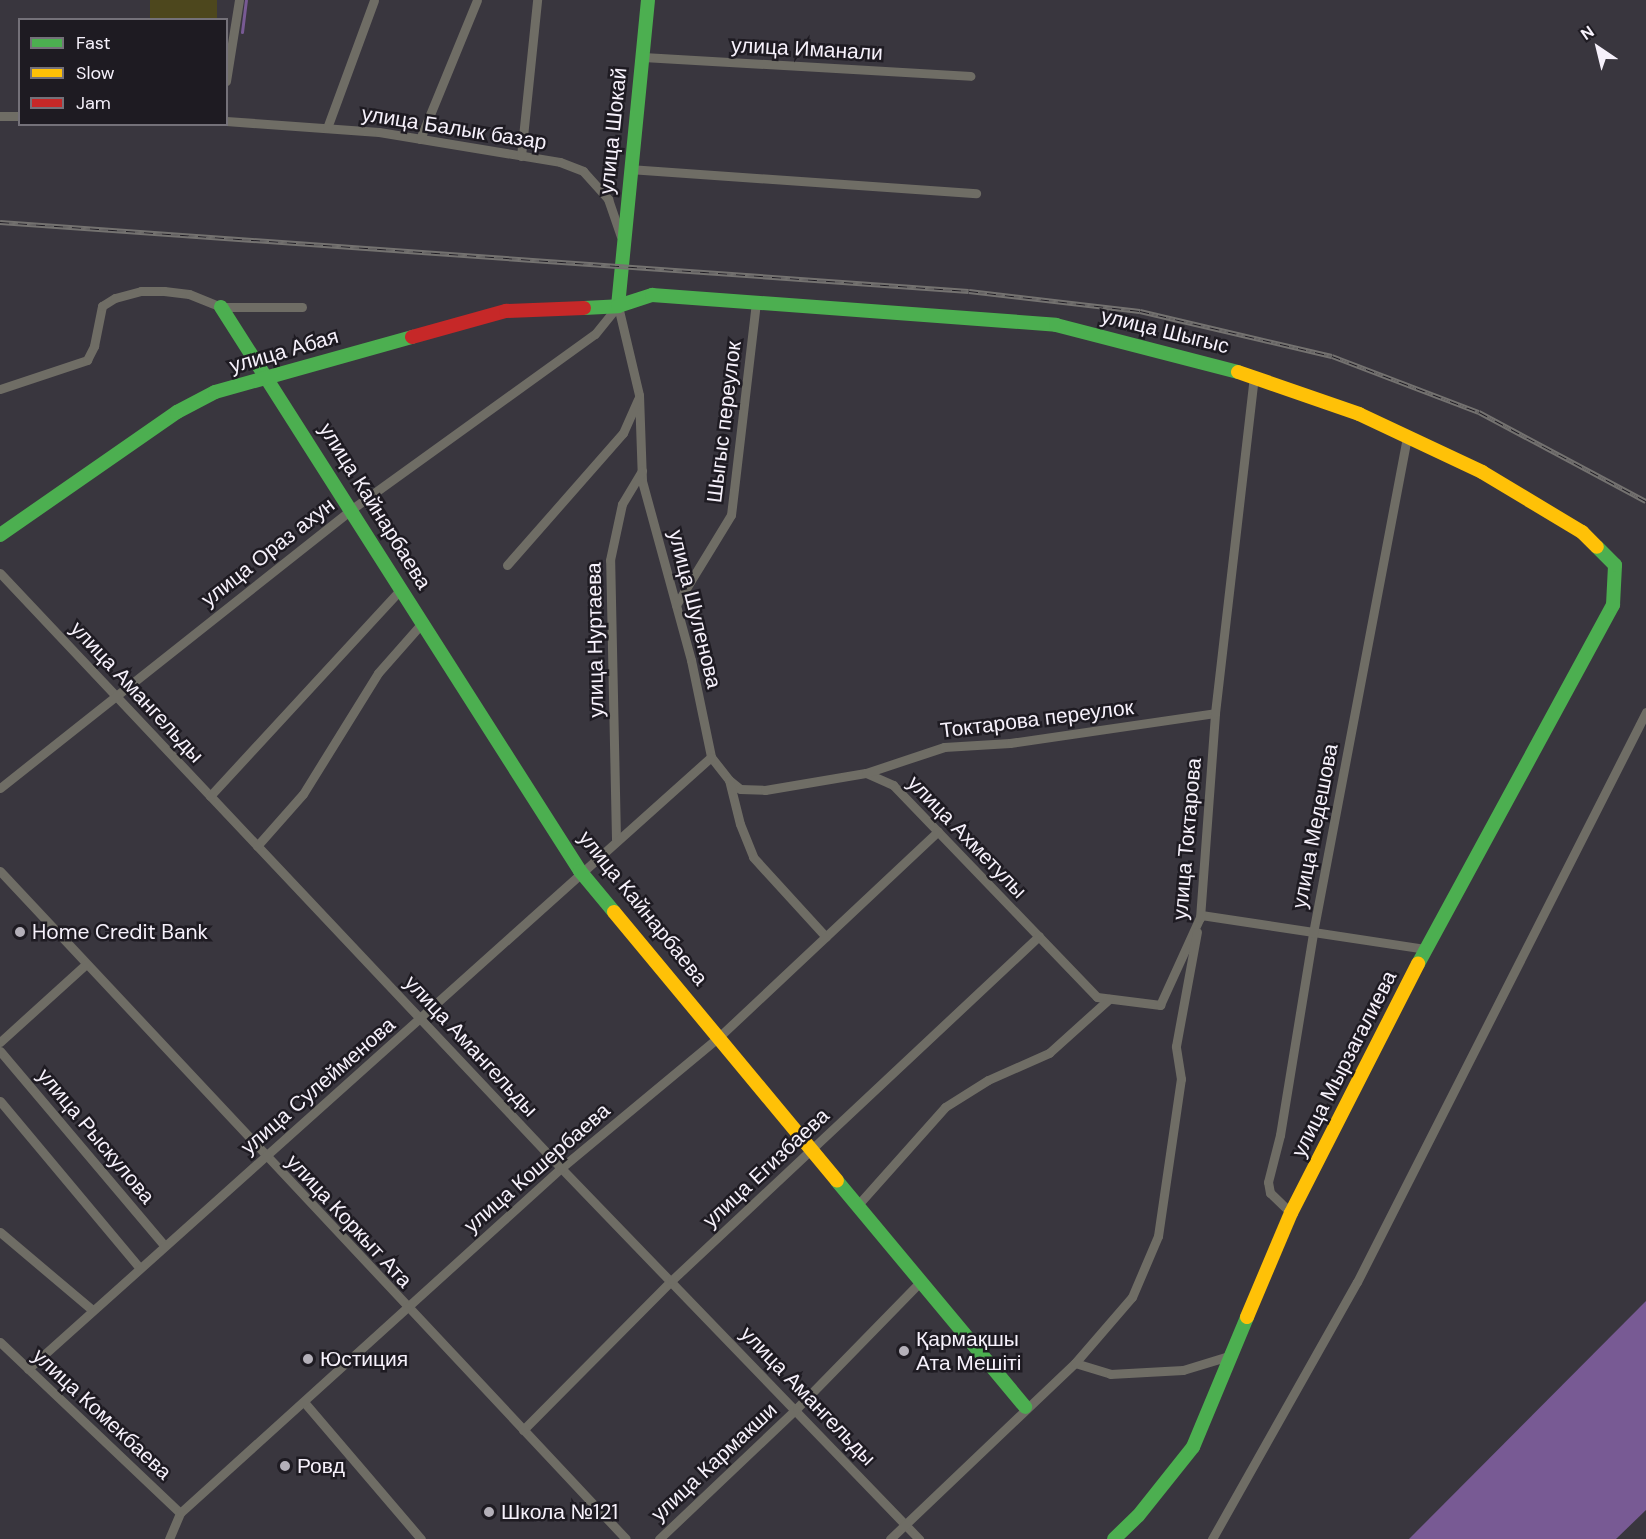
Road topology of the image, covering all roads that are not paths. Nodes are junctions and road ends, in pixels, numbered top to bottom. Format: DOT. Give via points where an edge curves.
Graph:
graph roads {
  1 [pos="239,0"];
  2 [pos="374,0"];
  3 [pos="477,0"];
  4 [pos="537,0"];
  5 [pos="648,0"];
  6 [pos="642,57"];
  7 [pos="228,69"];
  8 [pos="970,76"];
  9 [pos="0,116"];
  10 [pos="18,116"];
  11 [pos="228,121"];
  12 [pos="327,128"];
  13 [pos="420,139"];
  14 [pos="521,156"];
  15 [pos="629,169"];
  16 [pos="976,193"];
  17 [pos="623,250"];
  18 [pos="756,301"];
  19 [pos="618,306"];
  20 [pos="221,307"];
  21 [pos="302,307"];
  22 [pos="268,377"];
  23 [pos="1254,377"];
  24 [pos="0,389"];
  25 [pos="639,395"];
  26 [pos="1407,436"];
  27 [pos="642,471"];
  28 [pos="352,509"];
  29 [pos="0,535"];
  30 [pos="507,565"];
  31 [pos="0,573"];
  32 [pos="402,588"];
  33 [pos="1613,604"];
  34 [pos="676,605"];
  35 [pos="423,622"];
  36 [pos="115,696"];
  37 [pos="1646,712"];
  38 [pos="1215,713"];
  39 [pos="711,757"];
  40 [pos="866,773"];
  41 [pos="729,780"];
  42 [pos="0,788"];
  43 [pos="210,796"];
  44 [pos="938,831"];
  45 [pos="616,840"];
  46 [pos="257,846"];
  47 [pos="0,871"];
  48 [pos="580,871"];
  49 [pos="1201,915"];
  50 [pos="1313,933"];
  51 [pos="1039,936"];
  52 [pos="826,938"];
  53 [pos="1426,949"];
  54 [pos="86,964"];
  55 [pos="1108,999"];
  56 [pos="421,1020"];
  57 [pos="720,1036"];
  58 [pos="0,1042"];
  59 [pos="0,1050"];
  60 [pos="0,1101"];
  61 [pos="809,1152"];
  62 [pos="264,1157"];
  63 [pos="561,1168"];
  64 [pos="856,1207"];
  65 [pos="1291,1213"];
  66 [pos="0,1232"];
  67 [pos="164,1245"];
  68 [pos="140,1267"];
  69 [pos="672,1280"];
  70 [pos="920,1282"];
  71 [pos="91,1309"];
  72 [pos="406,1309"];
  73 [pos="0,1342"];
  74 [pos="1232,1355"];
  75 [pos="1075,1363"];
  76 [pos="28,1370"];
  77 [pos="304,1402"];
  78 [pos="1025,1407"];
  79 [pos="797,1408"];
  80 [pos="523,1430"];
  81 [pos="180,1513"];
  82 [pos="905,1524"];
  83 [pos="169,1539"];
  84 [pos="421,1539"];
  85 [pos="626,1539"];
  86 [pos="659,1539"];
  87 [pos="890,1539"];
  88 [pos="919,1539"];
  89 [pos="1114,1539"];
  90 [pos="1212,1539"];
  1 -- 7 [label="street"];
  2 -- 12 [label="street"];
  3 -- 13 [label="street"];
  4 -- 14 [label="street"];
  5 -- 6 [label="street, улица Шокай"];
  6 -- 8 [label="street, улица Иманали"];
  6 -- 15 [label="street, улица Шокай"];
  9 -- 10 [label="street"];
  11 -- 12 [label="street, улица Балык базар"];
  12 -- 13 [label="street, улица Балык базар"];
  13 -- 14 [label="street, улица Балык базар"];
  14 -- 17 [label="street, улица Балык базар" via="560,162 583,171 608,199 619,221"];
  15 -- 16 [label="street"];
  15 -- 17 [label="street, улица Шокай"];
  17 -- 19 [label="street, улица Шокай"];
  18 -- 19 [label="street, улица Шыгыс" via="652,295"];
  18 -- 23 [label="street, улица Шыгыс" via="1056,326 1209,362"];
  18 -- 34 [label="street, Шыгыс переулок" via="731,515"];
  19 -- 22 [label="street, улица Абая" via="506,311"];
  19 -- 25 [label="street"];
  19 -- 28 [label="street, улица Ораз ахун" via="595,334"];
  20 -- 21 [label="street"];
  20 -- 22 [label="street, улица Кайнарбаева"];
  20 -- 24 [label="street" via="189,294 164,291 141,291 115,298 102,306 87,360"];
  22 -- 28 [label="street, улица Кайнарбаева"];
  22 -- 29 [label="street, улица Абая" via="215,392 177,412"];
  23 -- 26 [label="street, улица Шыгыс" via="1359,414"];
  23 -- 38 [label="street, улица Токтарова"];
  25 -- 27 [label="street"];
  25 -- 30 [label="street" via="623,433"];
  26 -- 33 [label="street, улица Шыгыс" via="1482,472 1582,532 1615,565"];
  26 -- 50 [label="street, улица Медешова"];
  27 -- 34 [label="street, улица Шуленова"];
  27 -- 45 [label="street, улица Нуртаева" via="622,504 610,560"];
  28 -- 32 [label="street, улица Кайнарбаева"];
  28 -- 36 [label="street, улица Ораз ахун"];
  31 -- 36 [label="street, улица Амангельды"];
  32 -- 35 [label="street, улица Кайнарбаева"];
  32 -- 43 [label="street"];
  33 -- 53 [label="street, улица Мырзагалиева"];
  34 -- 39 [label="street, улица Шуленова"];
  35 -- 46 [label="street" via="378,673 303,794"];
  35 -- 48 [label="street, улица Кайнарбаева"];
  36 -- 42 [label="street, улица Ораз ахун"];
  36 -- 43 [label="street, улица Амангельды"];
  37 -- 90 [label="street" via="1357,1282"];
  38 -- 40 [label="street, Токтарова переулок" via="1010,743 944,747"];
  38 -- 49 [label="street, улица Токтарова"];
  39 -- 41 [label="street"];
  39 -- 45 [label="street, улица Сулейменова"];
  40 -- 41 [label="street" via="765,789 740,789"];
  40 -- 44 [label="street, улица Ахметулы" via="892,785"];
  41 -- 52 [label="street" via="753,856"];
  43 -- 46 [label="street, улица Амангельды"];
  44 -- 51 [label="street, улица Ахметулы"];
  44 -- 52 [label="street, улица Кошербаева"];
  45 -- 48 [label="street, улица Сулейменова"];
  46 -- 56 [label="street, улица Амангельды"];
  47 -- 54 [label="street, улица Коркыт Ата"];
  48 -- 56 [label="street, улица Сулейменова"];
  48 -- 57 [label="street, улица Кайнарбаева"];
  49 -- 50 [label="street"];
  49 -- 55 [label="street, улица Ахметулы" via="1160,1005"];
  49 -- 75 [label="street, улица Токтарова" via="1176,1046 1181,1079 1158,1236 1122,1314"];
  50 -- 53 [label="street"];
  50 -- 65 [label="street, улица Медешова" via="1280,1135 1268,1182 1270,1193"];
  51 -- 55 [label="street, улица Ахметулы" via="1097,997"];
  51 -- 61 [label="street, улица Егизбаева"];
  52 -- 57 [label="street, улица Кошербаева"];
  53 -- 65 [label="street, улица Мырзагалиева"];
  54 -- 58 [label="street"];
  54 -- 62 [label="street, улица Коркыт Ата"];
  55 -- 64 [label="street" via="1049,1053 987,1080 945,1107"];
  56 -- 62 [label="street, улица Сулейменова"];
  56 -- 63 [label="street, улица Амангельды"];
  57 -- 61 [label="street, улица Кайнарбаева"];
  57 -- 63 [label="street, улица Кошербаева"];
  59 -- 67 [label="street, улица Рыскулова"];
  60 -- 68 [label="street"];
  61 -- 64 [label="street, улица Кайнарбаева"];
  61 -- 69 [label="street, улица Егизбаева"];
  62 -- 67 [label="street, улица Сулейменова"];
  62 -- 72 [label="street, улица Коркыт Ата"];
  63 -- 69 [label="street, улица Амангельды"];
  63 -- 72 [label="street, улица Кошербаева"];
  64 -- 70 [label="street, улица Кайнарбаева"];
  65 -- 74 [label="street, улица Мырзагалиева"];
  66 -- 71 [label="street"];
  67 -- 68 [label="street, улица Сулейменова"];
  68 -- 71 [label="street, улица Сулейменова"];
  69 -- 79 [label="street, улица Амангельды"];
  69 -- 80 [label="street, улица Егизбаева"];
  70 -- 78 [label="street, улица Кайнарбаева"];
  70 -- 79 [label="street, улица Кармакши"];
  71 -- 76 [label="street, улица Сулейменова"];
  72 -- 77 [label="street, улица Кошербаева"];
  72 -- 80 [label="street, улица Коркыт Ата"];
  73 -- 76 [label="street, улица Комекбаева"];
  74 -- 75 [label="street" via="1183,1370 1110,1374"];
  74 -- 89 [label="street, улица Мырзагалиева" via="1194,1448"];
  75 -- 78 [label="street, улица Токтарова"];
  76 -- 81 [label="street, улица Комекбаева"];
  77 -- 81 [label="street, улица Кошербаева"];
  77 -- 84 [label="street"];
  78 -- 82 [label="street, улица Токтарова"];
  79 -- 82 [label="street, улица Амангельды"];
  79 -- 86 [label="street, улица Кармакши"];
  80 -- 85 [label="street, улица Коркыт Ата"];
  81 -- 83 [label="street, улица Кошербаева"];
  82 -- 87 [label="street, улица Токтарова"];
  82 -- 88 [label="street, улица Амангельды"];
}
